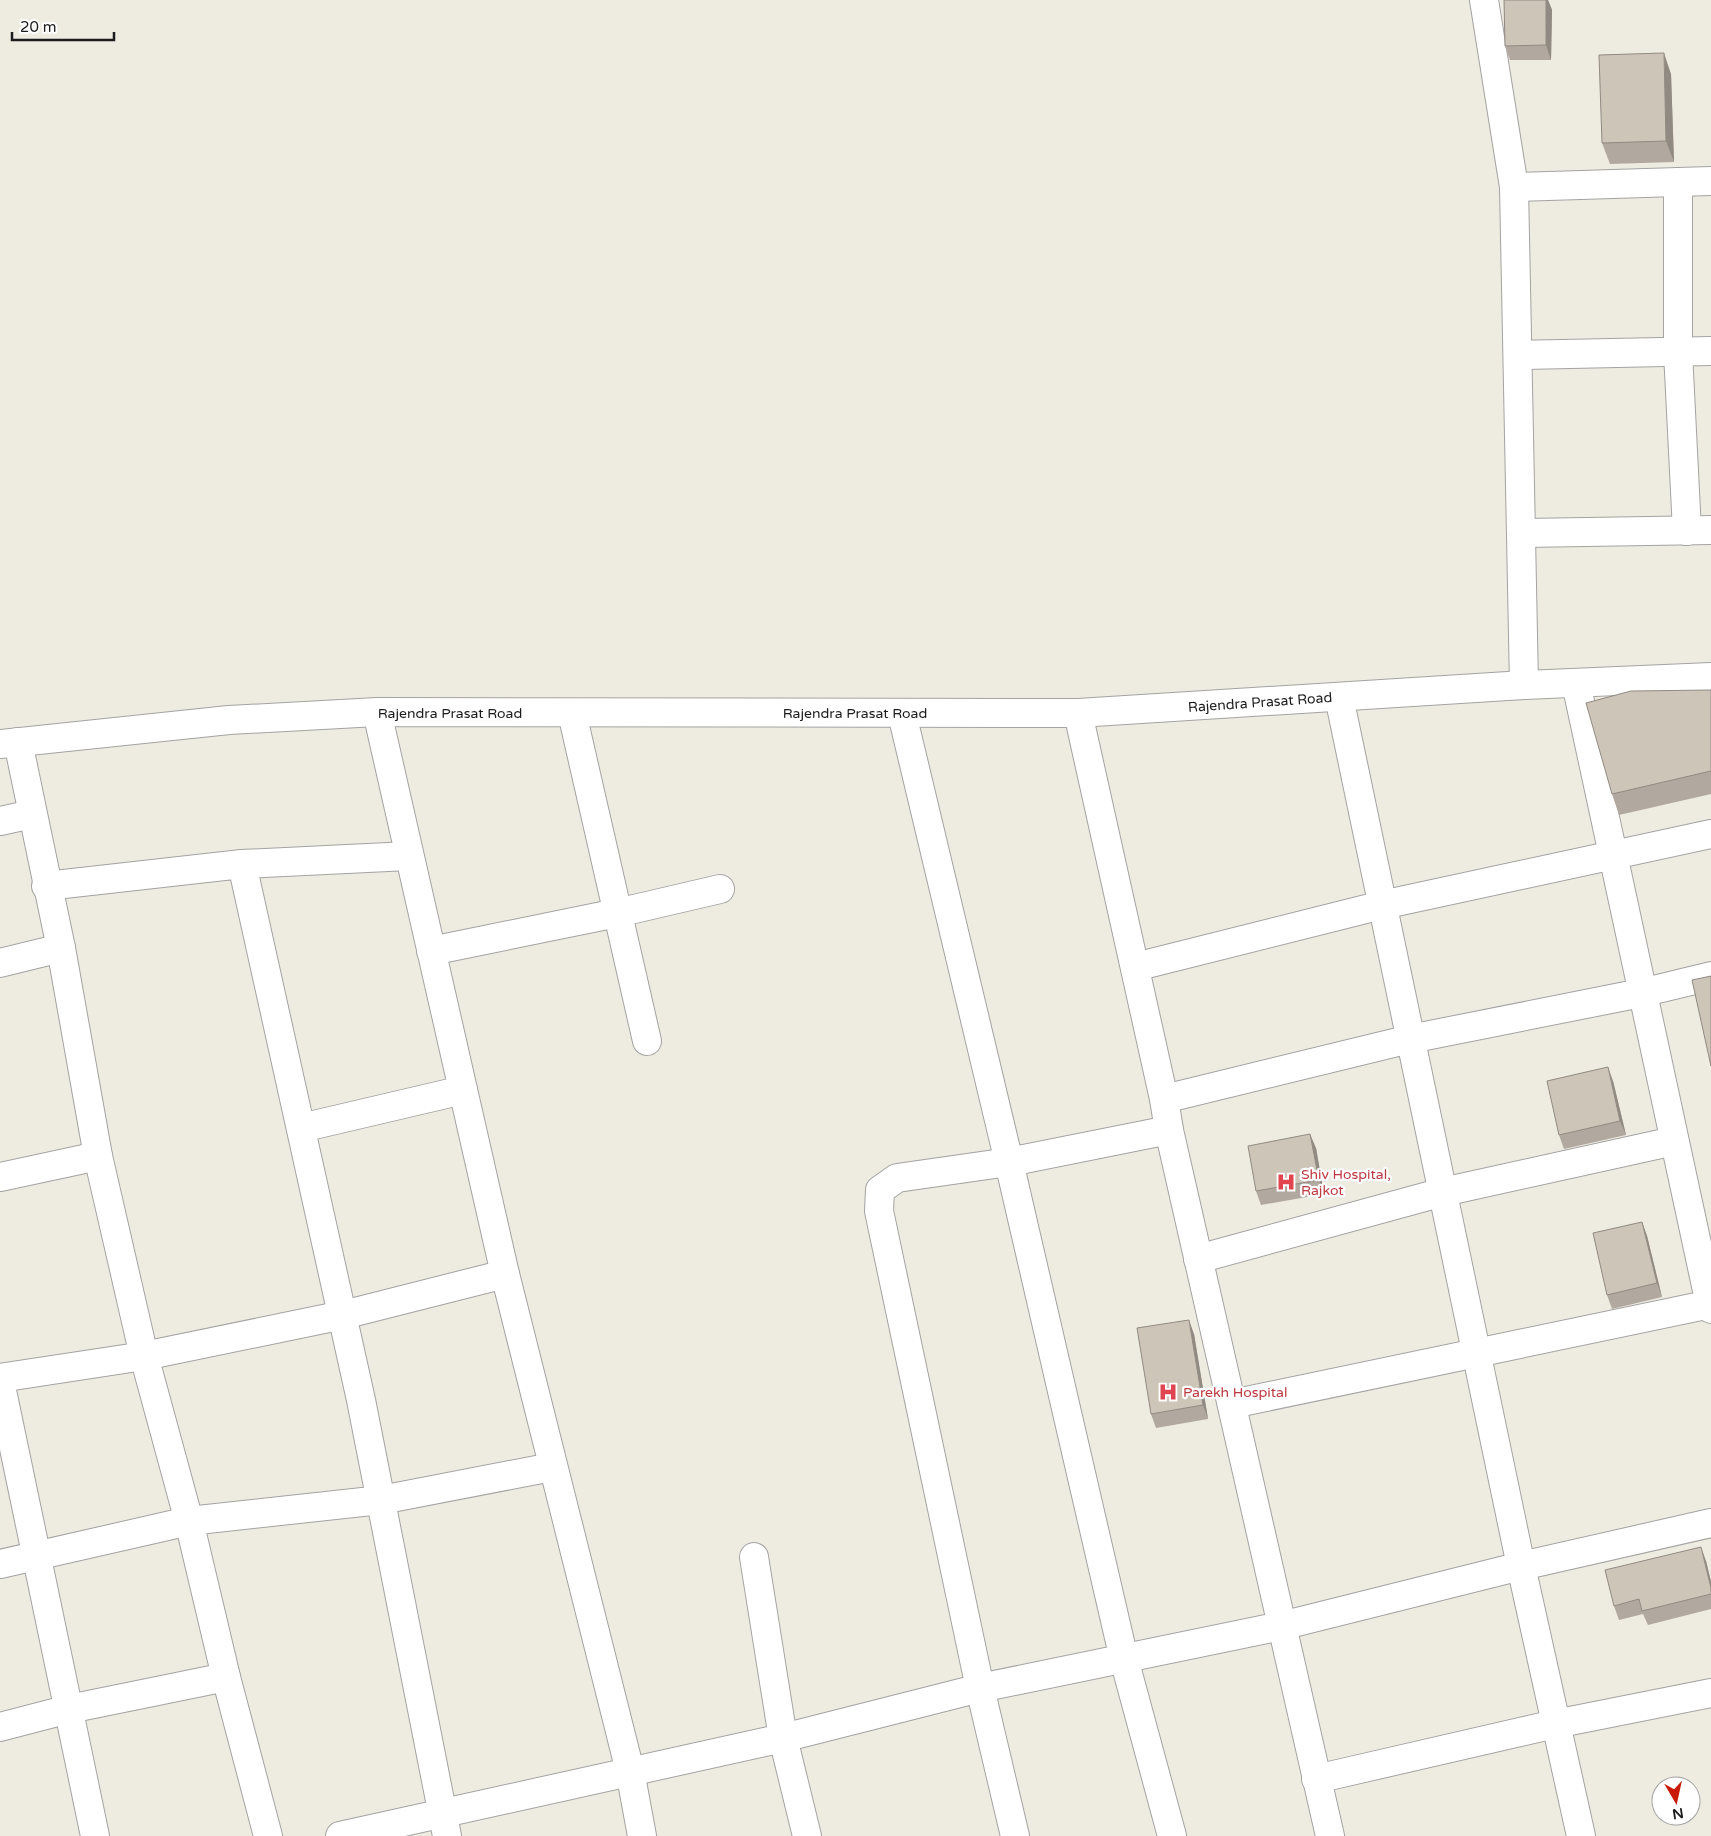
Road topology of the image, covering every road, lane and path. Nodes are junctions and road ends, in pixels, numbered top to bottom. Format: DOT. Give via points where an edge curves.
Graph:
graph roads {
  1 [pos="1484,0"];
  2 [pos="1711,181"];
  3 [pos="1678,182"];
  4 [pos="1514,187"];
  5 [pos="1711,351"];
  6 [pos="1678,352"];
  7 [pos="1518,356"];
  8 [pos="1699,530"];
  9 [pos="1521,533"];
  10 [pos="1711,678"];
  11 [pos="1576,683"];
  12 [pos="1524,685"];
  13 [pos="1339,697"];
  14 [pos="376,712"];
  15 [pos="572,713"];
  16 [pos="1078,713"];
  17 [pos="902,714"];
  18 [pos="9,743"];
  19 [pos="32,814"];
  20 [pos="0,821"];
  21 [pos="1711,834"];
  22 [pos="1612,855"];
  23 [pos="409,856"];
  24 [pos="242,864"];
  25 [pos="46,886"];
  26 [pos="720,889"];
  27 [pos="1382,905"];
  28 [pos="617,913"];
  29 [pos="61,948"];
  30 [pos="431,951"];
  31 [pos="0,963"];
  32 [pos="1135,967"];
  33 [pos="1711,976"];
  34 [pos="1642,993"];
  35 [pos="1410,1039"];
  36 [pos="647,1041"];
  37 [pos="463,1090"];
  38 [pos="1164,1099"];
  39 [pos="301,1128"];
  40 [pos="1169,1130"];
  41 [pos="1674,1141"];
  42 [pos="98,1156"];
  43 [pos="1009,1162"];
  44 [pos="0,1177"];
  45 [pos="1443,1192"];
  46 [pos="1198,1259"];
  47 [pos="504,1274"];
  48 [pos="1711,1306"];
  49 [pos="343,1315"];
  50 [pos="1476,1354"];
  51 [pos="144,1356"];
  52 [pos="0,1380"];
  53 [pos="1232,1404"];
  54 [pos="552,1467"];
  55 [pos="380,1500"];
  56 [pos="189,1521"];
  57 [pos="1711,1523"];
  58 [pos="37,1554"];
  59 [pos="754,1557"];
  60 [pos="0,1564"];
  61 [pos="1521,1566"];
  62 [pos="1281,1626"];
  63 [pos="1124,1659"];
  64 [pos="226,1678"];
  65 [pos="980,1688"];
  66 [pos="1711,1693"];
  67 [pos="69,1709"];
  68 [pos="1555,1724"];
  69 [pos="0,1727"];
  70 [pos="783,1738"];
  71 [pos="630,1771"];
  72 [pos="1316,1779"];
  73 [pos="444,1825"];
  74 [pos="95,1836"];
  75 [pos="268,1836"];
  76 [pos="340,1836"];
  77 [pos="642,1836"];
  78 [pos="807,1836"];
  79 [pos="1015,1836"];
  80 [pos="1172,1836"];
  81 [pos="1330,1836"];
  82 [pos="1581,1836"];
  1 -- 4 [label="street"];
  2 -- 3 [label="street"];
  3 -- 4 [label="street"];
  3 -- 6 [label="street"];
  4 -- 7 [label="street"];
  5 -- 6 [label="street"];
  6 -- 7 [label="street"];
  6 -- 8 [label="street"];
  7 -- 9 [label="street"];
  8 -- 9 [label="street"];
  9 -- 12 [label="street"];
  10 -- 11 [label="street, Rajendra Prasat Road"];
  11 -- 12 [label="street, Rajendra Prasat Road"];
  11 -- 22 [label="street"];
  12 -- 13 [label="street, Rajendra Prasat Road"];
  13 -- 16 [label="street, Rajendra Prasat Road"];
  13 -- 27 [label="street"];
  14 -- 15 [label="street, Rajendra Prasat Road"];
  14 -- 18 [label="street, Rajendra Prasat Road" via="229,720"];
  14 -- 23 [label="street"];
  15 -- 17 [label="street, Rajendra Prasat Road"];
  15 -- 28 [label="street"];
  16 -- 17 [label="street, Rajendra Prasat Road"];
  16 -- 32 [label="street"];
  17 -- 43 [label="street"];
  18 -- 19 [label="street"];
  19 -- 20 [label="street"];
  19 -- 25 [label="street"];
  21 -- 22 [label="street"];
  22 -- 27 [label="street"];
  22 -- 34 [label="street"];
  23 -- 24 [label="street"];
  23 -- 30 [label="street"];
  24 -- 25 [label="street"];
  24 -- 39 [label="street"];
  25 -- 29 [label="street"];
  26 -- 28 [label="street"];
  27 -- 32 [label="street"];
  27 -- 35 [label="street"];
  28 -- 30 [label="street"];
  28 -- 36 [label="street"];
  29 -- 31 [label="street"];
  29 -- 42 [label="street"];
  30 -- 37 [label="street"];
  32 -- 38 [label="street"];
  33 -- 34 [label="street"];
  34 -- 35 [label="street"];
  34 -- 41 [label="street"];
  35 -- 38 [label="street"];
  35 -- 45 [label="street"];
  37 -- 39 [label="street"];
  37 -- 47 [label="street"];
  38 -- 40 [label="street"];
  39 -- 49 [label="street"];
  40 -- 43 [label="street"];
  40 -- 46 [label="street"];
  41 -- 45 [label="street"];
  41 -- 48 [label="street"];
  42 -- 44 [label="street"];
  42 -- 51 [label="street"];
  43 -- 63 [label="street"];
  43 -- 65 [label="street" via="896,1178 880,1190 879,1211"];
  45 -- 46 [label="street"];
  45 -- 50 [label="street"];
  46 -- 53 [label="street"];
  47 -- 49 [label="street"];
  47 -- 54 [label="street"];
  48 -- 50 [label="street"];
  49 -- 51 [label="street"];
  49 -- 55 [label="street"];
  50 -- 53 [label="street"];
  50 -- 61 [label="street"];
  51 -- 52 [label="street"];
  51 -- 56 [label="street"];
  52 -- 58 [label="street"];
  53 -- 62 [label="street"];
  54 -- 55 [label="street"];
  54 -- 71 [label="street"];
  55 -- 56 [label="street"];
  55 -- 73 [label="street"];
  56 -- 58 [label="street"];
  56 -- 64 [label="street"];
  57 -- 61 [label="street"];
  58 -- 60 [label="street"];
  58 -- 67 [label="street"];
  59 -- 70 [label="street"];
  61 -- 62 [label="street"];
  61 -- 68 [label="street"];
  62 -- 63 [label="street"];
  62 -- 72 [label="street"];
  63 -- 65 [label="street"];
  63 -- 80 [label="street"];
  64 -- 67 [label="street"];
  64 -- 75 [label="street"];
  65 -- 70 [label="street"];
  65 -- 79 [label="street"];
  66 -- 68 [label="street"];
  67 -- 69 [label="street"];
  67 -- 74 [label="street"];
  68 -- 72 [label="street"];
  68 -- 82 [label="street"];
  70 -- 71 [label="street"];
  70 -- 78 [label="street"];
  71 -- 73 [label="street"];
  71 -- 77 [label="street"];
  72 -- 81 [label="street"];
  73 -- 76 [label="street"];
}
